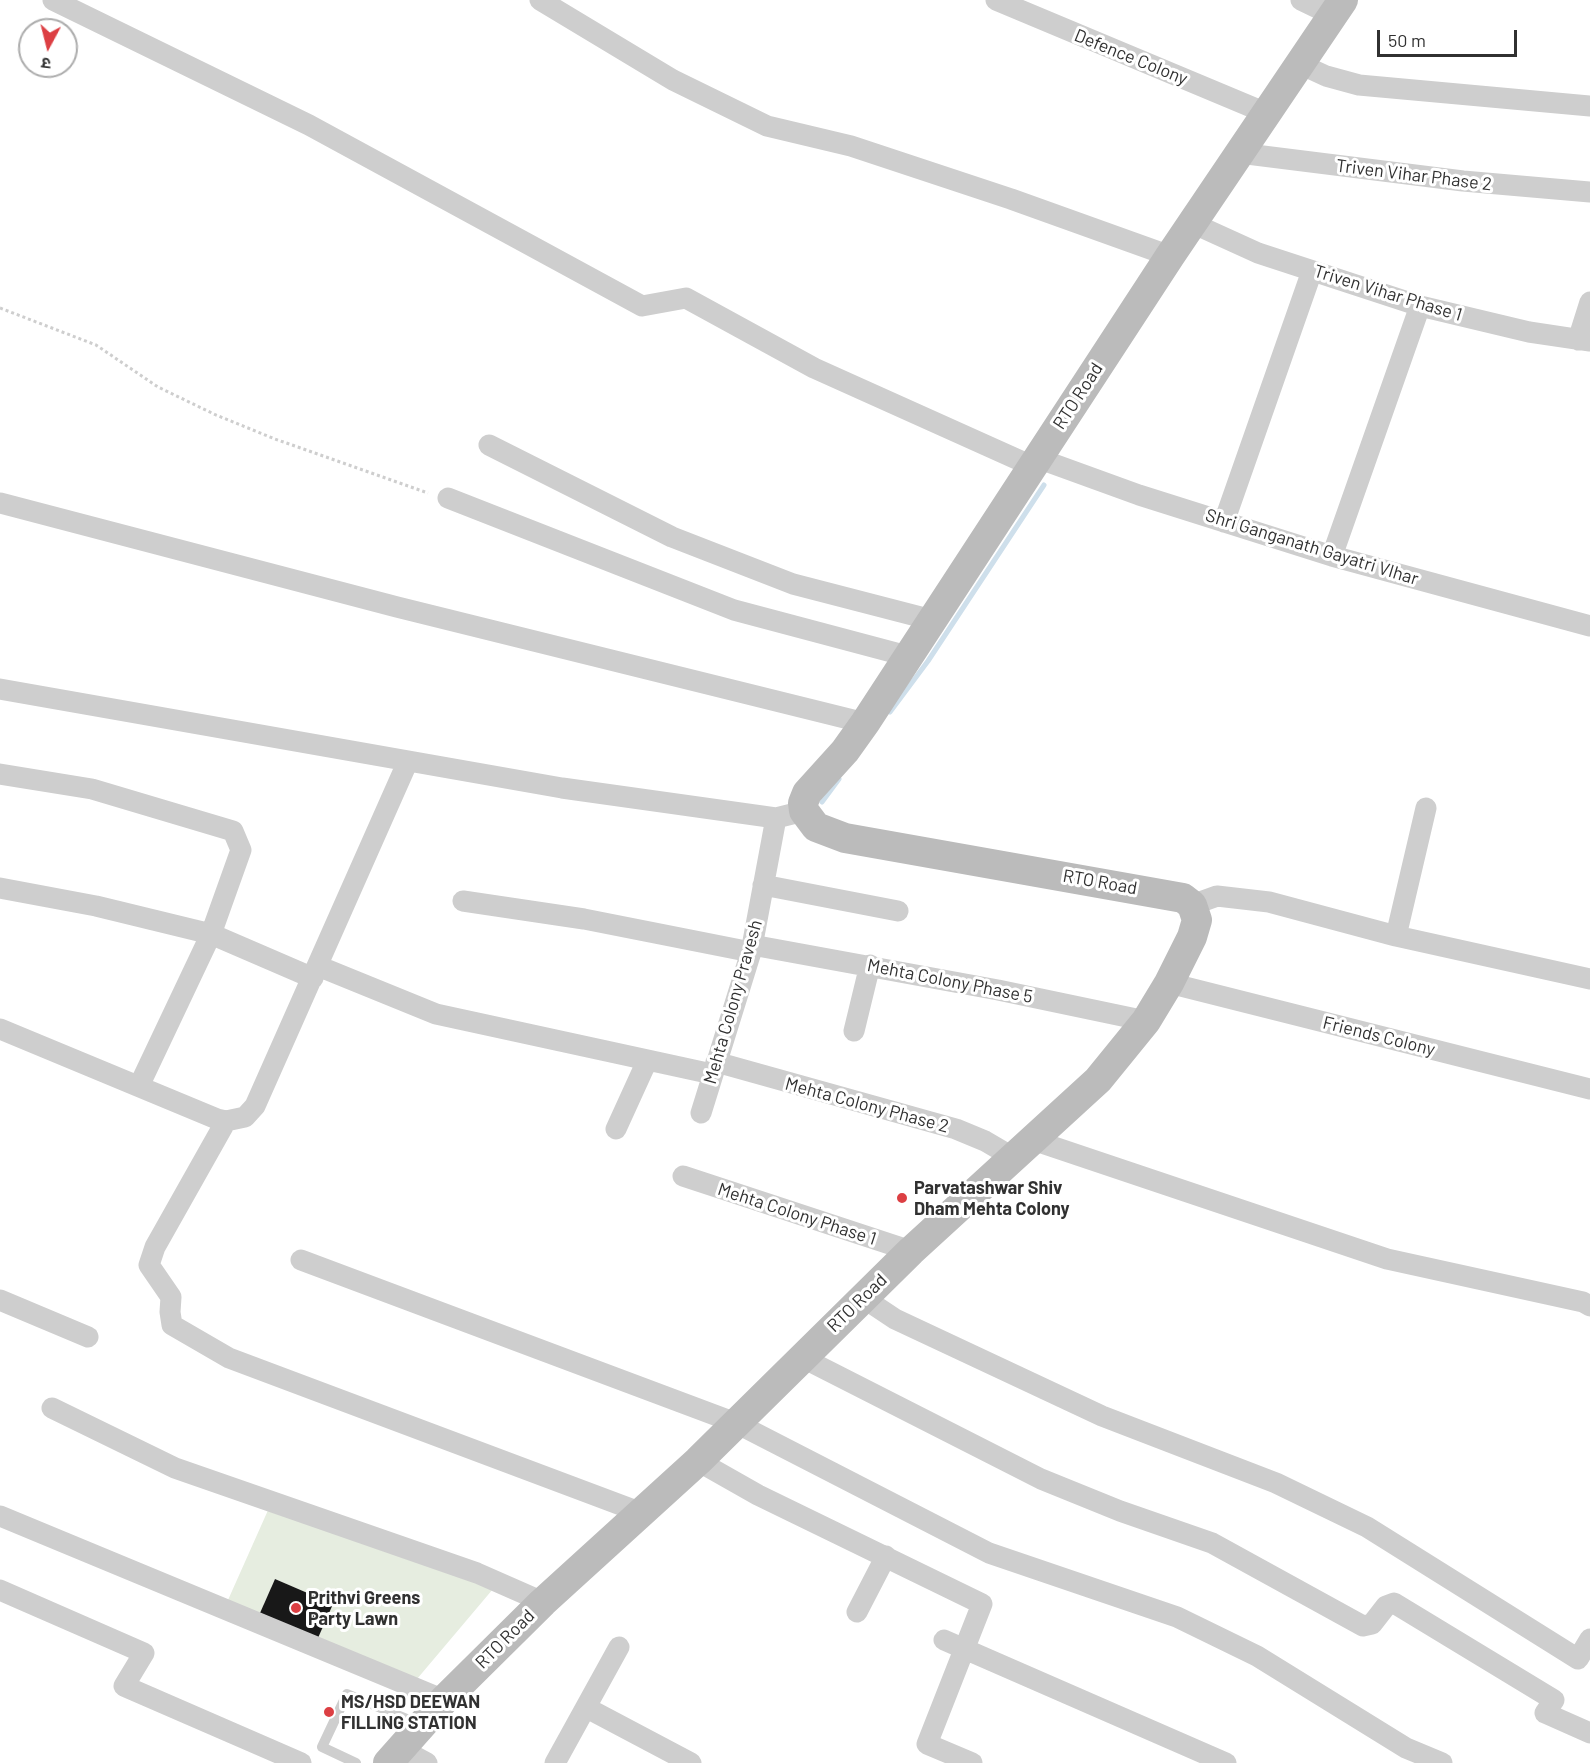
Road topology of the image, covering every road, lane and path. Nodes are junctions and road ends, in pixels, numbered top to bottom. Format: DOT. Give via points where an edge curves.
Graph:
graph roads {
  1 [pos="53,0"];
  2 [pos="540,0"];
  3 [pos="996,0"];
  4 [pos="1301,0"];
  5 [pos="1338,8"];
  6 [pos="1300,64"];
  7 [pos="1590,106"];
  8 [pos="1266,113"];
  9 [pos="1239,153"];
  10 [pos="1590,192"];
  11 [pos="1192,223"];
  12 [pos="1170,255"];
  13 [pos="1312,271"];
  14 [pos="1590,302"];
  15 [pos="1420,306"];
  16 [pos="0,308"];
  17 [pos="1584,340"];
  18 [pos="489,445"];
  19 [pos="1035,462"];
  20 [pos="448,498"];
  21 [pos="0,503"];
  22 [pos="1224,522"];
  23 [pos="1332,556"];
  24 [pos="932,620"];
  25 [pos="1590,626"];
  26 [pos="907,656"];
  27 [pos="0,689"];
  28 [pos="865,723"];
  29 [pos="408,761"];
  30 [pos="0,774"];
  31 [pos="1426,808"];
  32 [pos="790,815"];
  33 [pos="763,885"];
  34 [pos="0,888"];
  35 [pos="463,901"];
  36 [pos="1192,905"];
  37 [pos="898,911"];
  38 [pos="211,934"];
  39 [pos="1396,936"];
  40 [pos="751,948"];
  41 [pos="870,965"];
  42 [pos="316,972"];
  43 [pos="1590,979"];
  44 [pos="1169,982"];
  45 [pos="1146,1021"];
  46 [pos="0,1029"];
  47 [pos="854,1031"];
  48 [pos="647,1061"];
  49 [pos="714,1068"];
  50 [pos="140,1086"];
  51 [pos="1590,1089"];
  52 [pos="701,1113"];
  53 [pos="226,1121"];
  54 [pos="616,1129"];
  55 [pos="1024,1149"];
  56 [pos="683,1176"];
  57 [pos="911,1251"];
  58 [pos="302,1260"];
  59 [pos="862,1297"];
  60 [pos="0,1300"];
  61 [pos="1590,1306"];
  62 [pos="88,1337"];
  63 [pos="801,1357"];
  64 [pos="52,1408"];
  65 [pos="736,1423"];
  66 [pos="698,1461"];
  67 [pos="642,1513"];
  68 [pos="0,1516"];
  69 [pos="886,1556"];
  70 [pos="0,1590"];
  71 [pos="543,1602"];
  72 [pos="857,1612"];
  73 [pos="1590,1639"];
  74 [pos="944,1640"];
  75 [pos="618,1647"];
  76 [pos="966,1650"];
  77 [pos="444,1700"];
  78 [pos="587,1708"];
  79 [pos="422,1725"];
  80 [pos="1590,1733"];
  81 [pos="395,1756"];
  82 [pos="301,1763"];
  83 [pos="356,1763"];
  84 [pos="427,1763"];
  85 [pos="555,1763"];
  86 [pos="691,1763"];
  87 [pos="972,1763"];
  88 [pos="1226,1763"];
  89 [pos="1442,1763"];
  1 -- 19 [label="street, Shri Ganganath Gayatri VIhar" via="309,125 642,306 686,298 814,368"];
  2 -- 12 [label="street" via="673,80 767,126 851,146"];
  3 -- 8 [label="street, Defence Colony"];
  4 -- 5 [label="street"];
  5 -- 6 [label="street, RTO Road"];
  6 -- 7 [label="street" via="1359,85"];
  6 -- 8 [label="street, RTO Road"];
  8 -- 9 [label="street, RTO Road"];
  9 -- 10 [label="street, Triven Vihar Phase 2" via="1463,182"];
  9 -- 11 [label="street, RTO Road"];
  11 -- 12 [label="street, RTO Road"];
  11 -- 13 [label="street, Triven Vihar Phase 1" via="1258,253"];
  12 -- 19 [label="street, RTO Road"];
  13 -- 15 [label="street, Triven Vihar Phase 1"];
  13 -- 22 [label="street"];
  14 -- 17 [label="street"];
  15 -- 17 [label="street, Triven Vihar Phase 1" via="1529,332"];
  15 -- 23 [label="street"];
  16 -- 20 [label="path" via="96,345 158,387 216,415 412,489"];
  18 -- 24 [label="street" via="672,537 792,584"];
  19 -- 22 [label="street, Shri Ganganath Gayatri VIhar"];
  19 -- 24 [label="street, RTO Road"];
  20 -- 26 [label="street" via="734,610"];
  21 -- 28 [label="street"];
  22 -- 23 [label="street, Shri Ganganath Gayatri VIhar"];
  23 -- 25 [label="street, Shri Ganganath Gayatri VIhar"];
  24 -- 26 [label="street, RTO Road"];
  26 -- 28 [label="street, RTO Road"];
  27 -- 29 [label="street"];
  28 -- 32 [label="street, RTO Road"];
  29 -- 32 [label="street" via="562,788"];
  29 -- 42 [label="street"];
  30 -- 38 [label="street" via="92,789 233,831 241,850"];
  31 -- 39 [label="street"];
  32 -- 33 [label="street, Mehta Colony Pravesh"];
  32 -- 36 [label="street, RTO Road" via="844,838 1169,895"];
  33 -- 37 [label="street"];
  33 -- 40 [label="street, Mehta Colony Pravesh"];
  34 -- 38 [label="street, Mehta Colony Phase 2"];
  35 -- 40 [label="street, Mehta Colony Phase 5"];
  36 -- 39 [label="street" via="1217,896 1269,902"];
  36 -- 44 [label="street, RTO Road" via="1197,920 1192,937"];
  38 -- 42 [label="street, Mehta Colony Phase 2"];
  38 -- 50 [label="street"];
  39 -- 43 [label="street"];
  40 -- 41 [label="street, Mehta Colony Phase 5"];
  40 -- 49 [label="street, Mehta Colony Pravesh"];
  41 -- 45 [label="street, Mehta Colony Phase 5"];
  41 -- 47 [label="street"];
  42 -- 48 [label="street, Mehta Colony Phase 2" via="436,1014"];
  42 -- 53 [label="street" via="255,1106 245,1117"];
  44 -- 45 [label="street, RTO Road"];
  44 -- 51 [label="street, Friends Colony"];
  45 -- 55 [label="street, RTO Road" via="1098,1080"];
  46 -- 50 [label="street"];
  48 -- 49 [label="street, Mehta Colony Phase 2"];
  48 -- 54 [label="street"];
  49 -- 52 [label="street, Mehta Colony Pravesh"];
  49 -- 55 [label="street, Mehta Colony Phase 2"];
  50 -- 53 [label="street"];
  53 -- 67 [label="street" via="155,1247 149,1265 171,1297 172,1325 229,1358"];
  55 -- 57 [label="street, RTO Road"];
  55 -- 61 [label="street, Mehta Colony Phase 2" via="1387,1259"];
  56 -- 57 [label="street, Mehta Colony Phase 1"];
  57 -- 59 [label="street, RTO Road"];
  58 -- 65 [label="street"];
  59 -- 63 [label="street, RTO Road"];
  59 -- 73 [label="street" via="895,1319 1102,1416 1276,1483 1367,1527 1578,1659"];
  60 -- 62 [label="street"];
  63 -- 65 [label="street, RTO Road"];
  63 -- 80 [label="street" via="1041,1479 1212,1543 1363,1626 1372,1624 1386,1606 1394,1603 1554,1700 1545,1713"];
  64 -- 71 [label="street" via="175,1468 477,1573"];
  65 -- 66 [label="street, RTO Road"];
  65 -- 89 [label="street" via="989,1553 1177,1617 1257,1656 1406,1748"];
  66 -- 67 [label="street, RTO Road"];
  66 -- 69 [label="street" via="758,1495"];
  67 -- 71 [label="street, RTO Road"];
  68 -- 77 [label="street"];
  69 -- 72 [label="street"];
  69 -- 76 [label="street" via="982,1604"];
  70 -- 82 [label="street" via="144,1653 124,1686"];
  71 -- 77 [label="street, RTO Road"];
  74 -- 76 [label="street"];
  75 -- 78 [label="street"];
  76 -- 87 [label="street" via="927,1744"];
  76 -- 88 [label="street"];
  77 -- 79 [label="street, RTO Road"];
  78 -- 85 [label="street"];
  78 -- 86 [label="street"];
  79 -- 81 [label="street, RTO Road"];
  79 -- 83 [label="lane" via="347,1694 322,1747"];
  81 -- 84 [label="street"];
}
